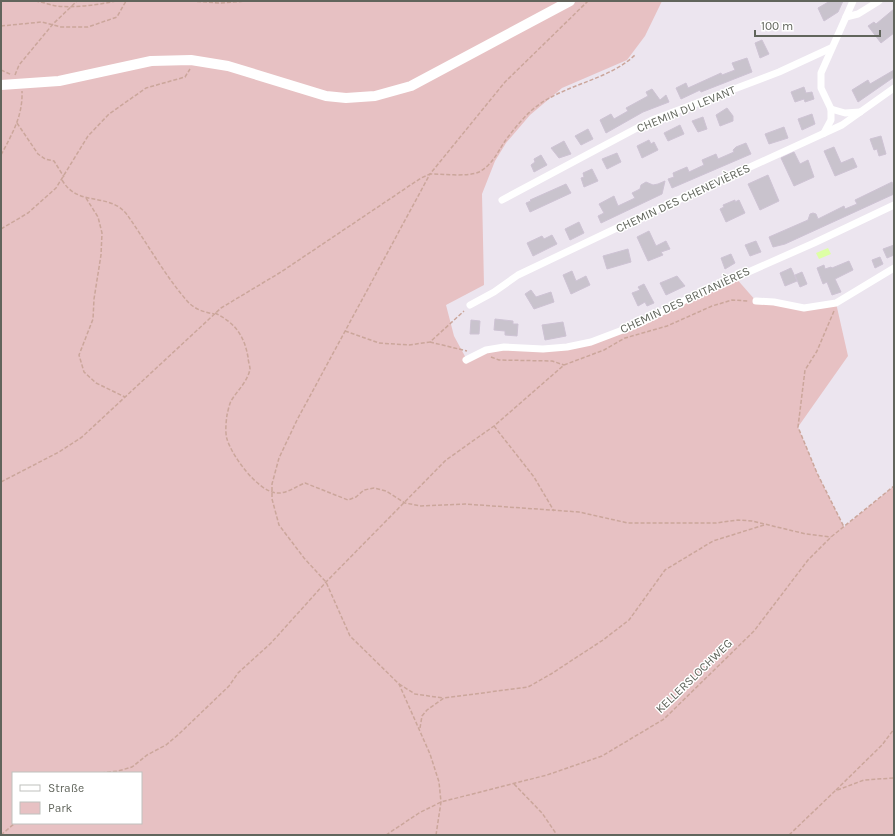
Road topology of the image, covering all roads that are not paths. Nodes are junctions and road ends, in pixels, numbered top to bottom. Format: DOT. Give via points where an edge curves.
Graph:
graph roads {
  1 [pos="570,1"];
  2 [pos="853,1"];
  3 [pos="879,1"];
  4 [pos="846,17"];
  5 [pos="831,48"];
  6 [pos="1,85"];
  7 [pos="894,88"];
  8 [pos="831,109"];
  9 [pos="860,112"];
  10 [pos="824,133"];
  11 [pos="502,200"];
  12 [pos="894,205"];
  13 [pos="894,268"];
  14 [pos="756,301"];
  15 [pos="470,305"];
  16 [pos="469,358"];
  1 -- 6 [label="street" via="411,86 376,96 326,96 228,66 191,60 151,61 60,81"];
  2 -- 4 [label="street"];
  3 -- 4 [label="street" via="858,14"];
  4 -- 5 [label="street"];
  5 -- 8 [label="street" via="821,73 821,88"];
  5 -- 11 [label="street, CHEMIN DU LEVANT" via="779,72 652,120"];
  7 -- 9 [label="street, CHEMIN DES CHENEVIÈRES"];
  8 -- 9 [label="street" via="845,113"];
  8 -- 10 [label="street" via="831,120"];
  9 -- 10 [label="street, CHEMIN DES CHENEVIÈRES" via="842,125"];
  10 -- 15 [label="street, CHEMIN DES CHENEVIÈRES" via="518,275"];
  12 -- 16 [label="street, CHEMIN DES BRITANIÈRES" via="683,301 641,323 591,342 567,347 504,347 486,350"];
  13 -- 14 [label="street" via="836,303 804,308"];
}
